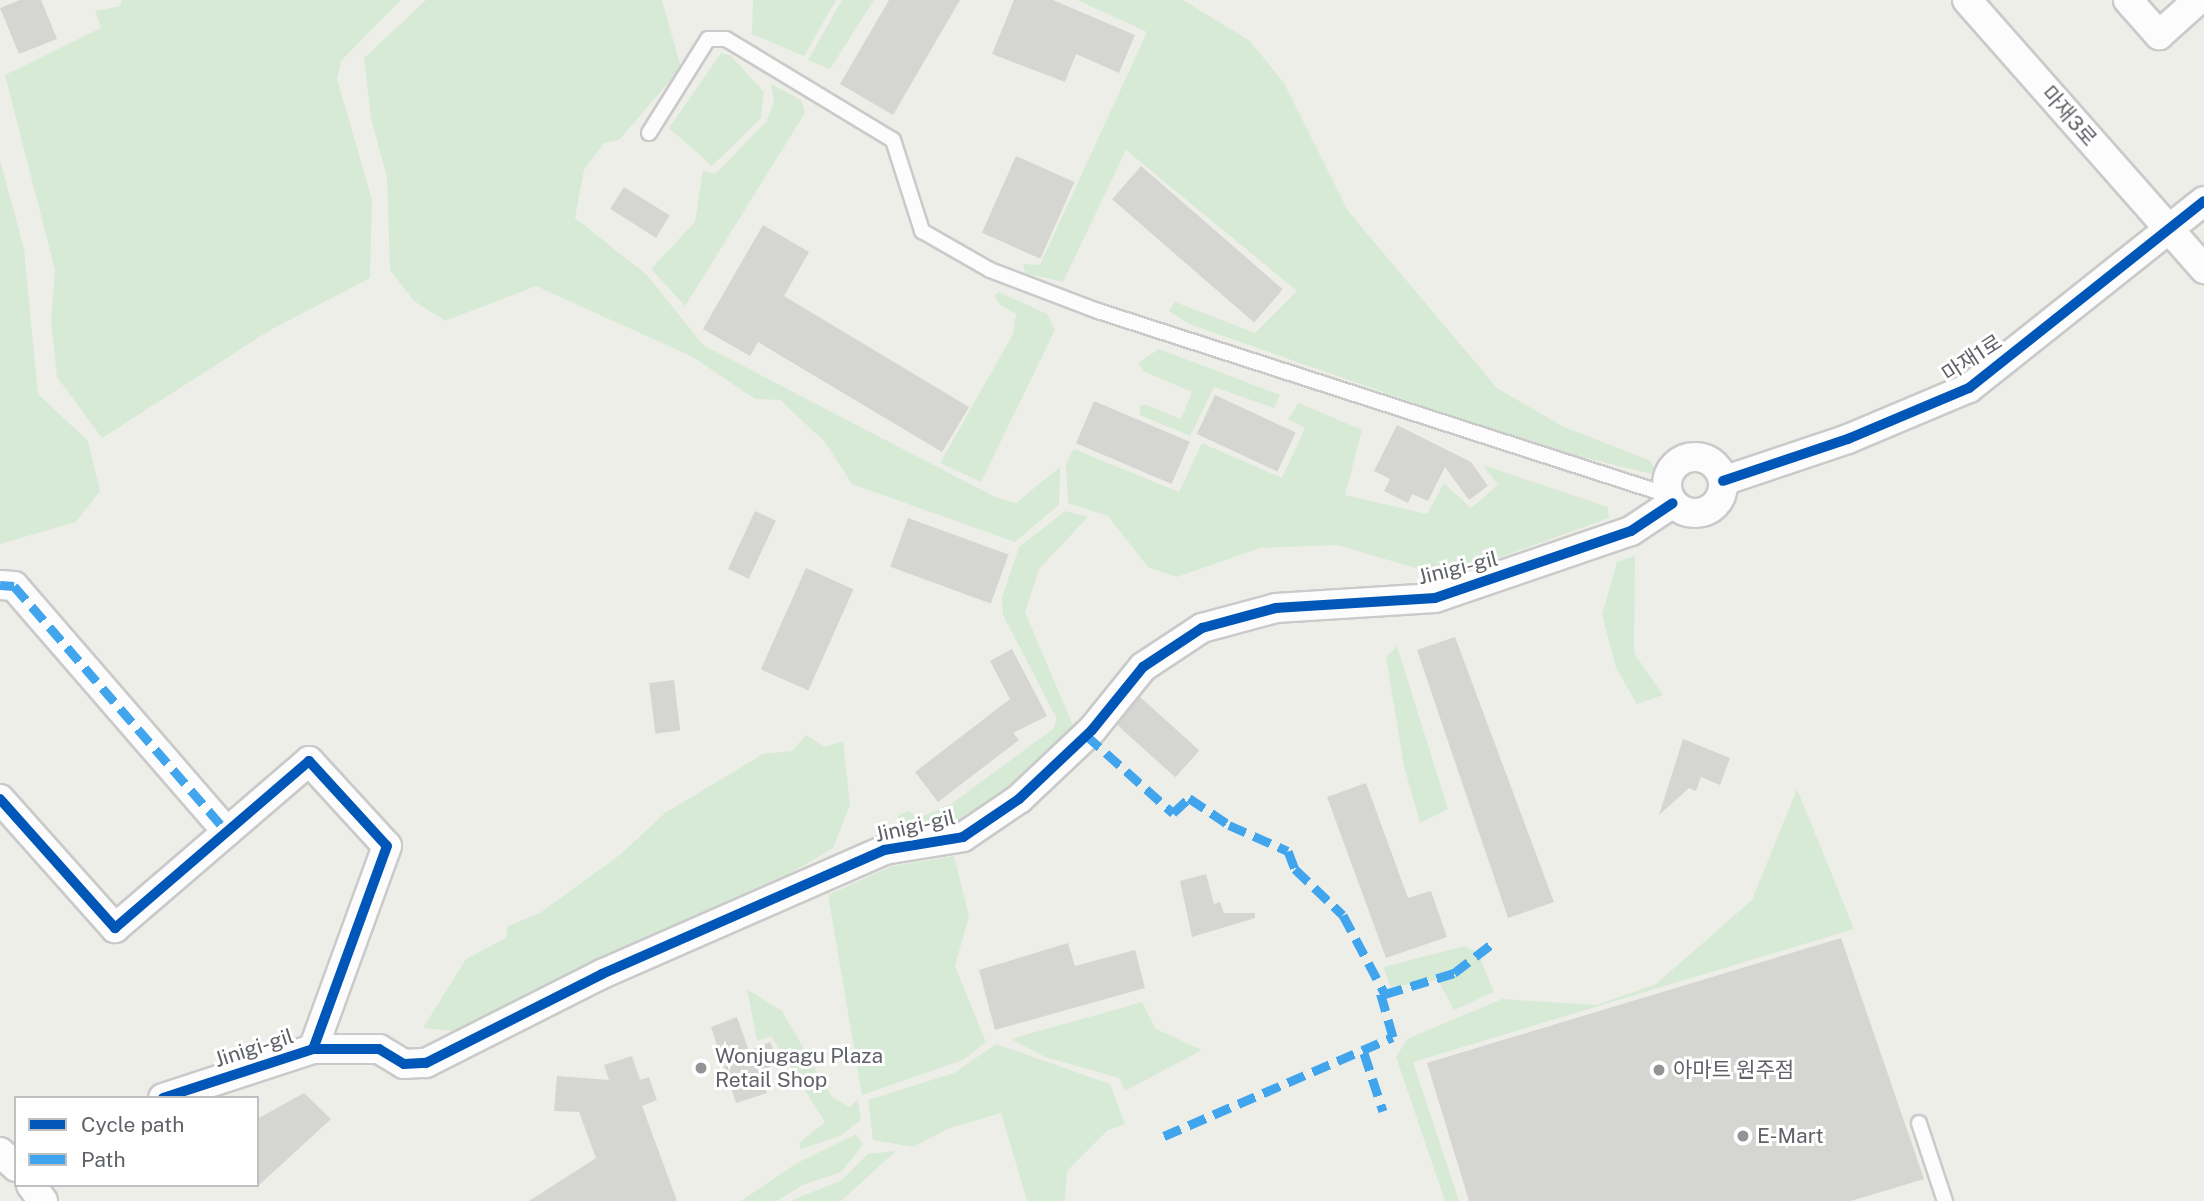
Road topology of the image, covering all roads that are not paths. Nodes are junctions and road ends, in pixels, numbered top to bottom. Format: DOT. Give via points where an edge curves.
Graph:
graph roads {
  1 [pos="1967,0"];
  2 [pos="2128,0"];
  3 [pos="2198,0"];
  4 [pos="649,133"];
  5 [pos="2204,201"];
  6 [pos="2171,233"];
  7 [pos="2204,270"];
  8 [pos="1723,481"];
  9 [pos="1671,499"];
  10 [pos="0,585"];
  11 [pos="0,799"];
  12 [pos="227,832"];
  13 [pos="313,1049"];
  14 [pos="169,1096"];
  15 [pos="1919,1123"];
  16 [pos="0,1152"];
  17 [pos="14,1167"];
  18 [pos="1941,1200"];
  1 -- 6 [label="street, 마재3로"];
  2 -- 3 [label="street" via="2159,35"];
  4 -- 9 [label="lane" via="708,39 726,38 893,140 922,231 990,270 1098,311"];
  5 -- 6 [label="street, 마재1로"];
  6 -- 7 [label="street, 마재3로"];
  6 -- 8 [label="street, 마재1로" via="1969,388 1848,439"];
  8 -- 9 [label="street" via="1720,499 1706,511 1688,513"];
  8 -- 9 [label="street" via="1706,459 1688,458 1668,477"];
  9 -- 13 [label="street, Jinigi-gil" via="1632,531 1539,567 1435,598 1276,608 1202,628 1143,667 1092,730 1019,799 963,837 884,850 602,974 426,1063 404,1064 379,1049"];
  10 -- 12 [label="street" via="14,586"];
  11 -- 12 [label="street" via="116,928"];
  12 -- 13 [label="street" via="309,761 387,846"];
  13 -- 14 [label="street, Jinigi-gil"];
  15 -- 18 [label="lane"];
  16 -- 17 [label="street"];
}
